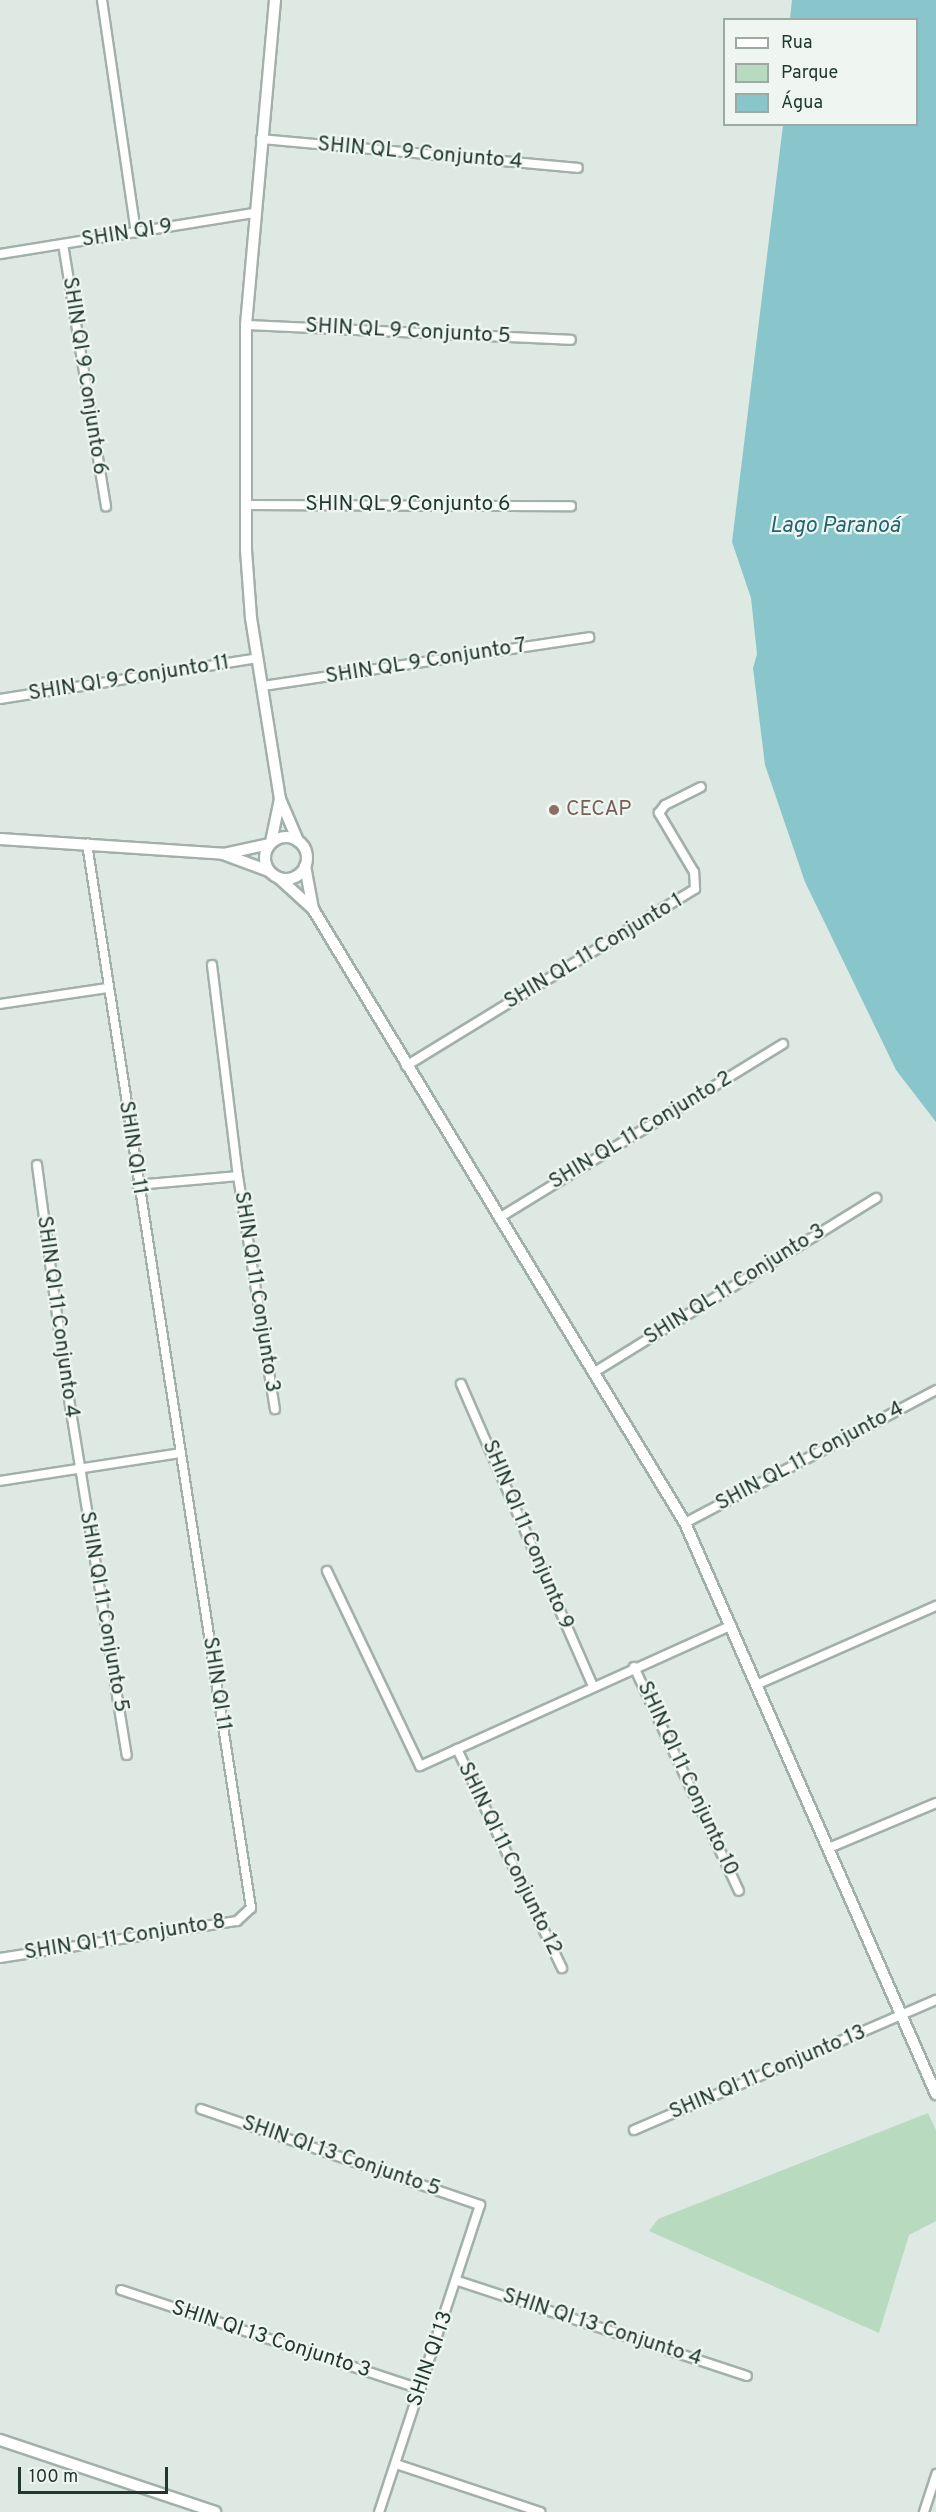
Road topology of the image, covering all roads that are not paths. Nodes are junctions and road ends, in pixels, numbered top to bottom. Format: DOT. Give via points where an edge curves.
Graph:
graph roads {
  1 [pos="102,0"];
  2 [pos="275,0"];
  3 [pos="261,139"];
  4 [pos="578,168"];
  5 [pos="253,213"];
  6 [pos="136,233"];
  7 [pos="63,244"];
  8 [pos="0,254"];
  9 [pos="246,325"];
  10 [pos="571,340"];
  11 [pos="246,505"];
  12 [pos="571,506"];
  13 [pos="106,507"];
  14 [pos="589,637"];
  15 [pos="258,658"];
  16 [pos="263,686"];
  17 [pos="0,699"];
  18 [pos="701,787"];
  19 [pos="280,799"];
  20 [pos="0,839"];
  21 [pos="298,841"];
  22 [pos="271,843"];
  23 [pos="87,844"];
  24 [pos="224,854"];
  25 [pos="305,866"];
  26 [pos="269,871"];
  27 [pos="279,878"];
  28 [pos="313,909"];
  29 [pos="212,965"];
  30 [pos="107,988"];
  31 [pos="0,1004"];
  32 [pos="783,1044"];
  33 [pos="406,1066"];
  34 [pos="37,1165"];
  35 [pos="238,1176"];
  36 [pos="137,1185"];
  37 [pos="876,1198"];
  38 [pos="499,1218"];
  39 [pos="593,1372"];
  40 [pos="461,1384"];
  41 [pos="936,1390"];
  42 [pos="275,1408"];
  43 [pos="181,1453"];
  44 [pos="80,1468"];
  45 [pos="0,1481"];
  46 [pos="685,1523"];
  47 [pos="327,1571"];
  48 [pos="936,1606"];
  49 [pos="730,1626"];
  50 [pos="634,1667"];
  51 [pos="756,1685"];
  52 [pos="593,1686"];
  53 [pos="456,1749"];
  54 [pos="128,1755"];
  55 [pos="936,1803"];
  56 [pos="829,1848"];
  57 [pos="739,1891"];
  58 [pos="248,1914"];
  59 [pos="0,1958"];
  60 [pos="562,1968"];
  61 [pos="936,2000"];
  62 [pos="902,2015"];
  63 [pos="936,2094"];
  64 [pos="201,2109"];
  65 [pos="634,2130"];
  66 [pos="480,2205"];
  67 [pos="458,2281"];
  68 [pos="121,2290"];
  69 [pos="747,2376"];
  70 [pos="421,2389"];
  71 [pos="0,2440"];
  72 [pos="396,2464"];
  73 [pos="936,2474"];
  74 [pos="215,2512"];
  75 [pos="379,2512"];
  76 [pos="540,2512"];
  77 [pos="924,2512"];
  1 -- 6 [label="street"];
  2 -- 3 [label="street"];
  3 -- 4 [label="street, SHIN QL 9 Conjunto 4"];
  3 -- 5 [label="street"];
  5 -- 6 [label="street, SHIN QI 9"];
  5 -- 9 [label="street"];
  6 -- 7 [label="street, SHIN QI 9"];
  7 -- 8 [label="street, SHIN QI 9"];
  7 -- 13 [label="street, SHIN QI 9 Conjunto 6"];
  9 -- 10 [label="street, SHIN QL 9 Conjunto 5"];
  9 -- 11 [label="street"];
  11 -- 12 [label="street, SHIN QL 9 Conjunto 6"];
  11 -- 15 [label="street" via="248,585"];
  14 -- 16 [label="street, SHIN QL 9 Conjunto 7"];
  15 -- 16 [label="street"];
  15 -- 17 [label="street, SHIN QI 9 Conjunto 11"];
  16 -- 19 [label="street"];
  18 -- 33 [label="street, SHIN QL 11 Conjunto 1" via="665,805 660,813 694,872 694,889"];
  19 -- 21 [label="street"];
  19 -- 22 [label="street"];
  20 -- 23 [label="street"];
  21 -- 22 [label="street" via="287,837"];
  21 -- 25 [label="street" via="304,848"];
  22 -- 24 [label="street"];
  22 -- 26 [label="street" via="265,853"];
  23 -- 24 [label="street"];
  23 -- 30 [label="street, SHIN QI 11"];
  24 -- 26 [label="street"];
  25 -- 27 [label="street" via="294,877"];
  25 -- 28 [label="street"];
  26 -- 27 [label="street"];
  27 -- 28 [label="street"];
  28 -- 33 [label="street"];
  29 -- 35 [label="street, SHIN QI 11 Conjunto 3"];
  30 -- 31 [label="street"];
  30 -- 36 [label="street, SHIN QI 11"];
  32 -- 38 [label="street, SHIN QL 11 Conjunto 2"];
  33 -- 38 [label="street"];
  34 -- 44 [label="street, SHIN QI 11 Conjunto 4"];
  35 -- 36 [label="street"];
  35 -- 42 [label="street, SHIN QI 11 Conjunto 3"];
  36 -- 43 [label="street, SHIN QI 11"];
  37 -- 39 [label="street, SHIN QL 11 Conjunto 3"];
  38 -- 39 [label="street"];
  39 -- 46 [label="street"];
  40 -- 52 [label="street, SHIN QI 11 Conjunto 9"];
  41 -- 46 [label="street, SHIN QL 11 Conjunto 4"];
  43 -- 44 [label="street"];
  43 -- 58 [label="street, SHIN QI 11" via="251,1900"];
  44 -- 45 [label="street"];
  44 -- 54 [label="street, SHIN QI 11 Conjunto 5"];
  46 -- 49 [label="street"];
  47 -- 53 [label="street" via="420,1766"];
  48 -- 51 [label="street"];
  49 -- 50 [label="street"];
  49 -- 51 [label="street"];
  50 -- 52 [label="street"];
  50 -- 57 [label="street, SHIN QI 11 Conjunto 10"];
  51 -- 56 [label="street"];
  52 -- 53 [label="street"];
  53 -- 60 [label="street, SHIN QI 11 Conjunto 12"];
  55 -- 56 [label="street"];
  56 -- 62 [label="street"];
  58 -- 59 [label="street, SHIN QI 11 Conjunto 8" via="237,1921"];
  61 -- 62 [label="street, SHIN QI 11 Conjunto 13"];
  62 -- 63 [label="street"];
  62 -- 65 [label="street, SHIN QI 11 Conjunto 13"];
  64 -- 66 [label="street, SHIN QI 13 Conjunto 5"];
  66 -- 67 [label="street, SHIN QI 13"];
  67 -- 69 [label="street, SHIN QI 13 Conjunto 4"];
  67 -- 70 [label="street, SHIN QI 13"];
  68 -- 70 [label="street, SHIN QI 13 Conjunto 3"];
  70 -- 72 [label="street, SHIN QI 13"];
  71 -- 74 [label="street"];
  72 -- 75 [label="street, SHIN QI 13"];
  72 -- 76 [label="street"];
  73 -- 77 [label="street"];
}
